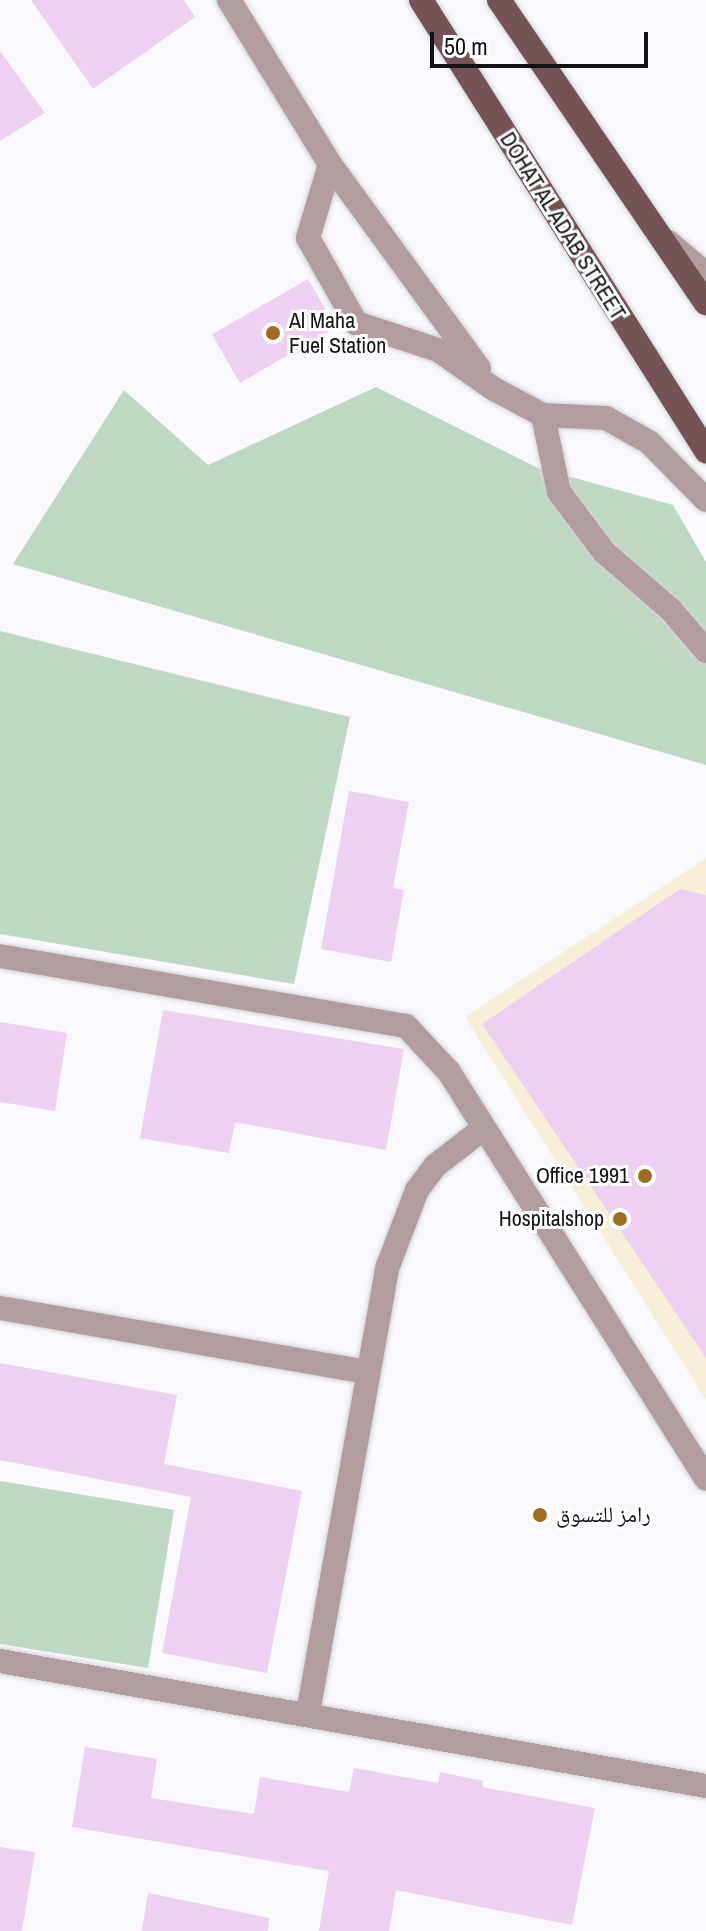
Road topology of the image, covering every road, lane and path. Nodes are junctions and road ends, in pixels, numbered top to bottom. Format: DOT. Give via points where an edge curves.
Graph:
graph roads {
  1 [pos="421,0"];
  2 [pos="499,0"];
  3 [pos="238,4"];
  4 [pos="330,164"];
  5 [pos="664,238"];
  6 [pos="706,274"];
  7 [pos="706,303"];
  8 [pos="494,389"];
  9 [pos="543,415"];
  10 [pos="706,451"];
  11 [pos="706,500"];
  12 [pos="706,651"];
  13 [pos="0,956"];
  14 [pos="484,1128"];
  15 [pos="0,1308"];
  16 [pos="368,1372"];
  17 [pos="706,1479"];
  18 [pos="0,1661"];
  19 [pos="308,1713"];
  20 [pos="706,1786"];
  1 -- 10 [label="main road, DOHAT AL ADAB STREET"];
  2 -- 5 [label="main road"];
  3 -- 4 [label="street"];
  4 -- 8 [label="street"];
  4 -- 8 [label="street" via="308,238 356,323 438,350"];
  5 -- 6 [label="street"];
  5 -- 7 [label="main road"];
  8 -- 9 [label="street"];
  9 -- 11 [label="street" via="606,418 649,442"];
  9 -- 12 [label="street" via="559,492 604,552 671,610"];
  13 -- 14 [label="street" via="406,1026 430,1047"];
  14 -- 16 [label="street" via="435,1166 417,1190 388,1266"];
  14 -- 17 [label="street"];
  15 -- 16 [label="street"];
  16 -- 19 [label="street"];
  18 -- 19 [label="street"];
  19 -- 20 [label="street"];
}
